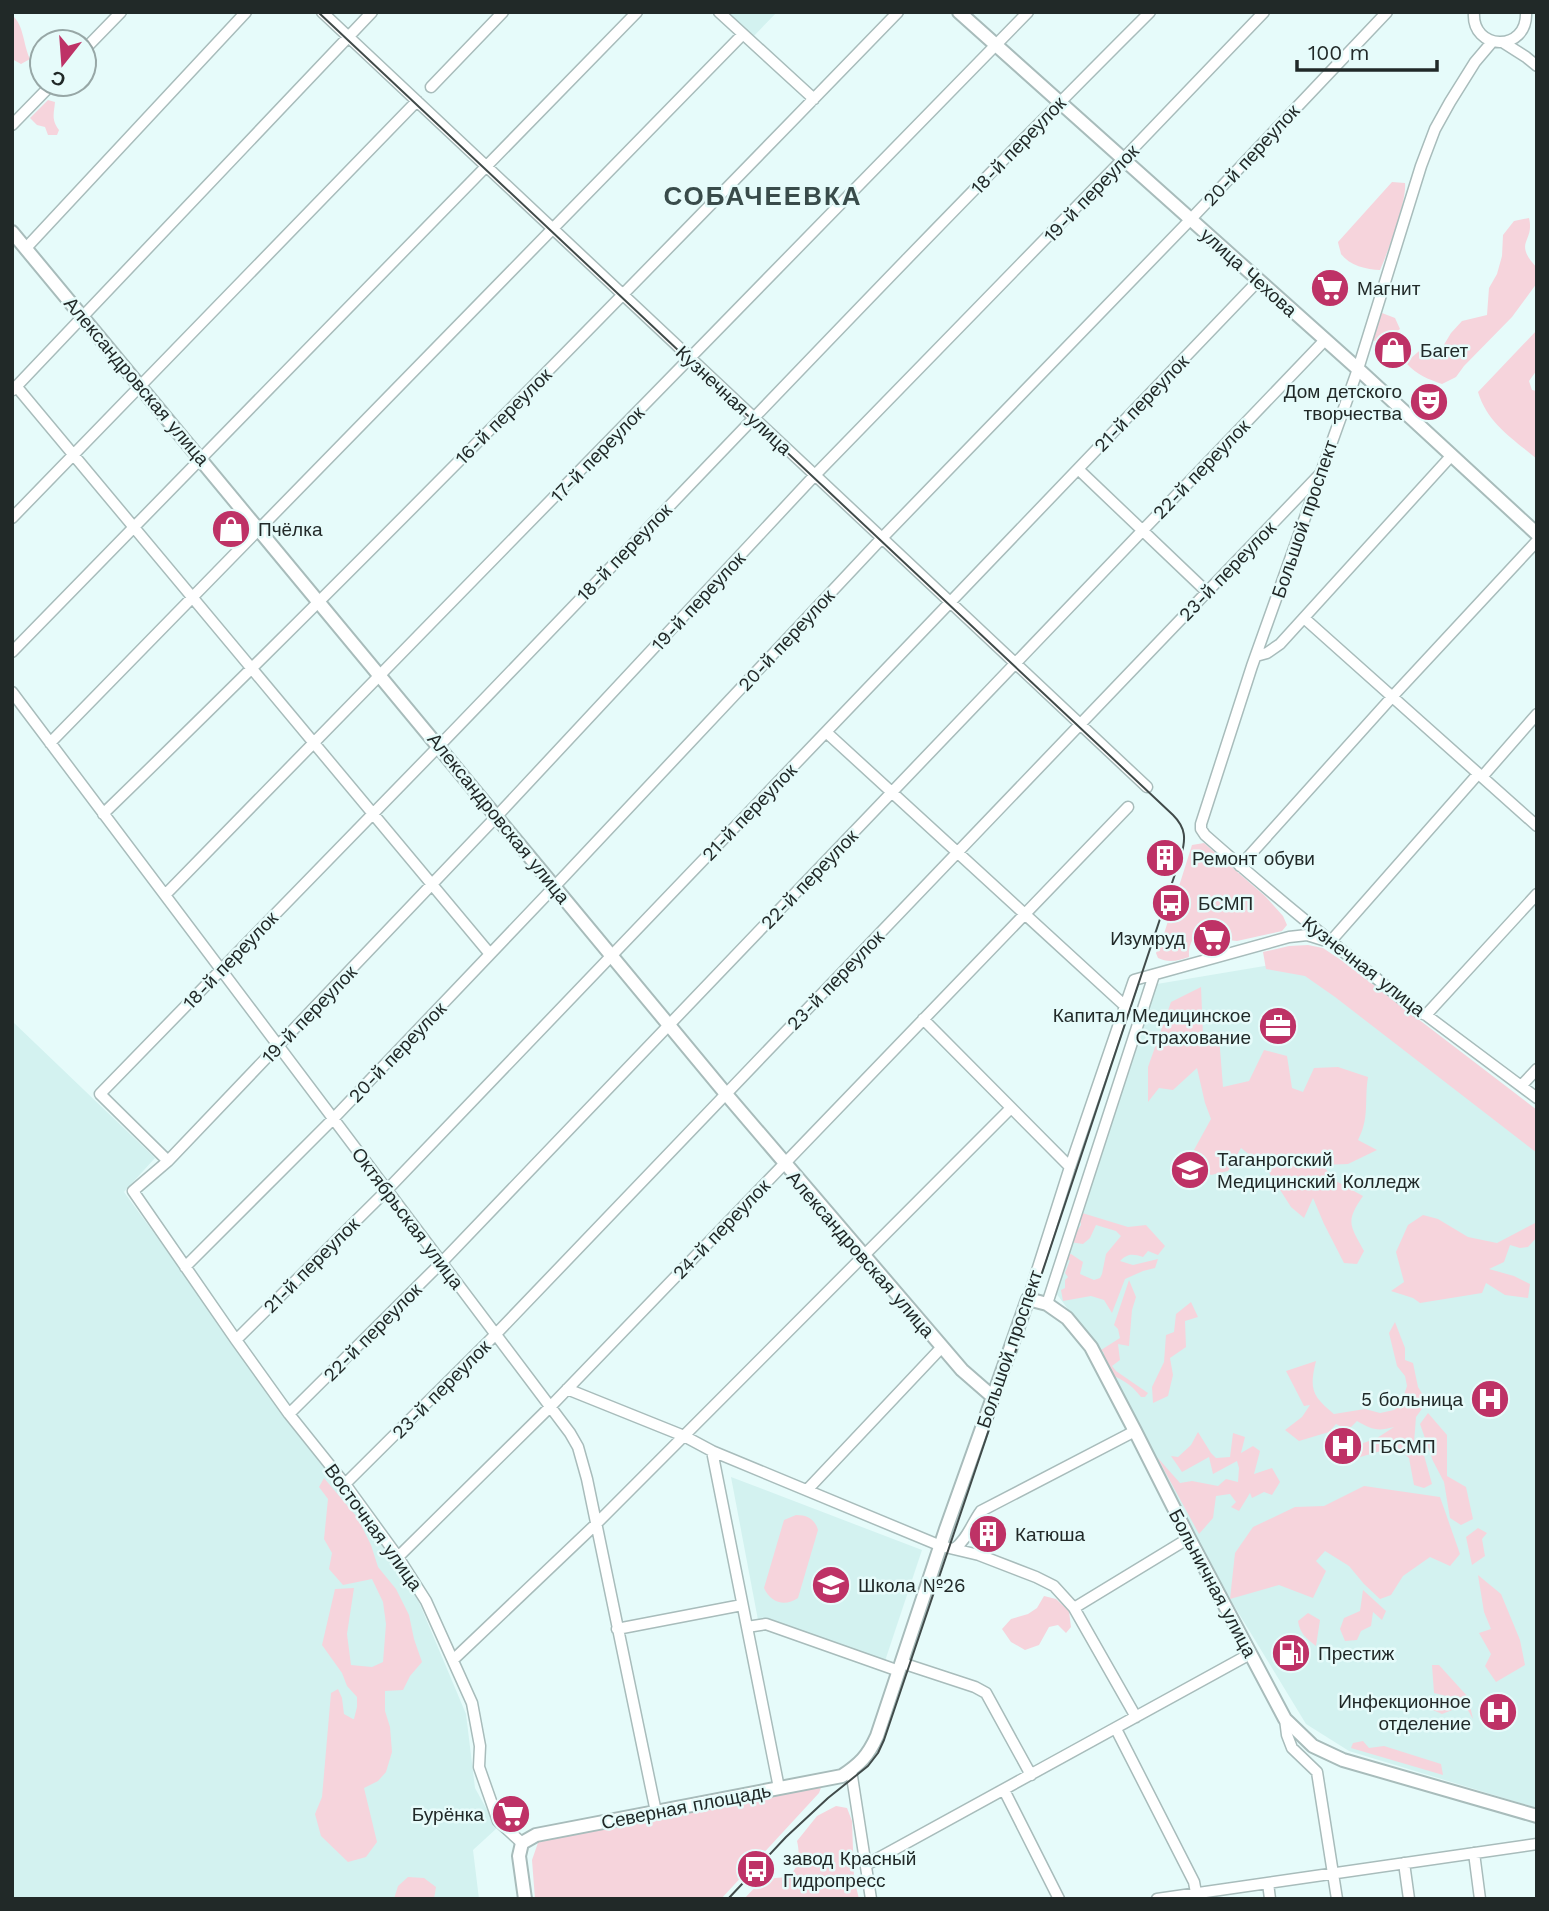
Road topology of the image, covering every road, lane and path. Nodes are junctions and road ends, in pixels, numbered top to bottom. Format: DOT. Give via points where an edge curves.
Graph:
graph roads {
  1 [pos="121,12"];
  2 [pos="246,12"];
  3 [pos="322,12"];
  4 [pos="372,12"];
  5 [pos="503,12"];
  6 [pos="637,12"];
  7 [pos="719,12"];
  8 [pos="898,12"];
  9 [pos="959,12"];
  10 [pos="1028,12"];
  11 [pos="1150,12"];
  12 [pos="1264,12"];
  13 [pos="1387,12"];
  14 [pos="1526,12"];
  15 [pos="1472,14"];
  16 [pos="1521,33"];
  17 [pos="743,34"];
  18 [pos="98,36"];
  19 [pos="1481,36"];
  20 [pos="348,37"];
  21 [pos="1492,42"];
  22 [pos="1504,43"];
  23 [pos="995,46"];
  24 [pos="1527,57"];
  25 [pos="1475,62"];
  26 [pos="1537,65"];
  27 [pos="431,87"];
  28 [pos="38,98"];
  29 [pos="814,99"];
  30 [pos="417,101"];
  31 [pos="1059,103"];
  32 [pos="12,125"];
  33 [pos="1124,159"];
  34 [pos="486,167"];
  35 [pos="1191,219"];
  36 [pos="552,229"];
  37 [pos="12,232"];
  38 [pos="26,248"];
  39 [pos="1259,280"];
  40 [pos="623,295"];
  41 [pos="82,316"];
  42 [pos="1325,340"];
  43 [pos="690,358"];
  44 [pos="1358,369"];
  45 [pos="141,386"];
  46 [pos="14,388"];
  47 [pos="753,417"];
  48 [pos="73,455"];
  49 [pos="1451,455"];
  50 [pos="201,458"];
  51 [pos="1078,469"];
  52 [pos="1321,473"];
  53 [pos="815,475"];
  54 [pos="12,518"];
  55 [pos="134,527"];
  56 [pos="260,529"];
  57 [pos="1143,530"];
  58 [pos="1537,534"];
  59 [pos="882,538"];
  60 [pos="1537,541"];
  61 [pos="1207,592"];
  62 [pos="192,597"];
  63 [pos="319,600"];
  64 [pos="950,603"];
  65 [pos="1304,618"];
  66 [pos="12,652"];
  67 [pos="1256,656"];
  68 [pos="1015,664"];
  69 [pos="252,669"];
  70 [pos="380,675"];
  71 [pos="12,692"];
  72 [pos="1392,697"];
  73 [pos="1537,715"];
  74 [pos="1080,724"];
  75 [pos="826,732"];
  76 [pos="50,743"];
  77 [pos="314,743"];
  78 [pos="439,746"];
  79 [pos="1480,775"];
  80 [pos="1147,787"];
  81 [pos="892,792"];
  82 [pos="1128,807"];
  83 [pos="103,814"];
  84 [pos="373,814"];
  85 [pos="497,816"];
  86 [pos="1201,824"];
  87 [pos="1537,826"];
  88 [pos="957,852"];
  89 [pos="1240,866"];
  90 [pos="432,885"];
  91 [pos="555,886"];
  92 [pos="1537,894"];
  93 [pos="165,895"];
  94 [pos="1294,911"];
  95 [pos="1025,914"];
  96 [pos="1289,937"];
  97 [pos="1330,942"];
  98 [pos="490,954"];
  99 [pos="611,956"];
  100 [pos="221,969"];
  101 [pos="1154,975"];
  102 [pos="1124,1005"];
  103 [pos="1426,1015"];
  104 [pos="923,1020"];
  105 [pos="669,1025"];
  106 [pos="278,1046"];
  107 [pos="1537,1069"];
  108 [pos="1521,1086"];
  109 [pos="726,1094"];
  110 [pos="1537,1098"];
  111 [pos="1011,1108"];
  112 [pos="333,1119"];
  113 [pos="168,1161"];
  114 [pos="784,1164"];
  115 [pos="1070,1167"];
  116 [pos="387,1190"];
  117 [pos="133,1191"];
  118 [pos="863,1256"];
  119 [pos="442,1262"];
  120 [pos="185,1267"];
  121 [pos="1028,1298"];
  122 [pos="1047,1304"];
  123 [pos="496,1334"];
  124 [pos="236,1340"];
  125 [pos="942,1347"];
  126 [pos="568,1389"];
  127 [pos="993,1397"];
  128 [pos="551,1406"];
  129 [pos="289,1414"];
  130 [pos="1135,1432"];
  131 [pos="684,1436"];
  132 [pos="712,1451"];
  133 [pos="345,1484"];
  134 [pos="807,1490"];
  135 [pos="595,1525"];
  136 [pos="1189,1538"];
  137 [pos="947,1548"];
  138 [pos="398,1557"];
  139 [pos="743,1605"];
  140 [pos="1074,1608"];
  141 [pos="747,1628"];
  142 [pos="617,1629"];
  143 [pos="1250,1654"];
  144 [pos="454,1659"];
  145 [pos="900,1667"];
  146 [pos="1136,1717"];
  147 [pos="1285,1719"];
  148 [pos="1116,1729"];
  149 [pos="851,1770"];
  150 [pos="1031,1775"];
  151 [pos="779,1788"];
  152 [pos="1004,1790"];
  153 [pos="656,1812"];
  154 [pos="1537,1816"];
  155 [pos="522,1843"];
  156 [pos="1537,1844"];
  157 [pos="1474,1853"];
  158 [pos="1404,1863"];
  159 [pos="866,1866"];
  160 [pos="1334,1874"];
  161 [pos="1268,1883"];
  162 [pos="1196,1896"];
  163 [pos="525,1899"];
  164 [pos="871,1899"];
  165 [pos="1059,1899"];
  166 [pos="1157,1899"];
  167 [pos="1270,1899"];
  168 [pos="1337,1899"];
  169 [pos="1409,1899"];
  170 [pos="1480,1899"];
  1 -- 18 [label="street"];
  2 -- 38 [label="street"];
  3 -- 20 [label="street, Кузнечная улица"];
  4 -- 20 [label="street"];
  5 -- 27 [label="street"];
  6 -- 34 [label="street"];
  7 -- 17 [label="street"];
  8 -- 29 [label="street, 16-й переулок"];
  9 -- 23 [label="main road, улица Чехова"];
  10 -- 23 [label="street, 17-й переулок"];
  11 -- 31 [label="street, 18-й переулок"];
  12 -- 33 [label="street, 19-й переулок"];
  13 -- 35 [label="street, 20-й переулок"];
  14 -- 16 [label="street"];
  15 -- 19 [label="street"];
  16 -- 22 [label="street"];
  16 -- 24 [label="street"];
  17 -- 29 [label="street"];
  17 -- 36 [label="street"];
  19 -- 21 [label="street"];
  19 -- 25 [label="street, Большой проспект"];
  20 -- 30 [label="street, Кузнечная улица"];
  20 -- 41 [label="street"];
  21 -- 22 [label="street"];
  21 -- 25 [label="street, Большой проспект"];
  22 -- 24 [label="street"];
  23 -- 31 [label="main road, улица Чехова"];
  23 -- 43 [label="street, 17-й переулок"];
  24 -- 26 [label="street"];
  25 -- 44 [label="street, Большой проспект" via="1435,129"];
  28 -- 32 [label="street"];
  29 -- 40 [label="street, 16-й переулок"];
  30 -- 34 [label="street, Кузнечная улица"];
  30 -- 45 [label="street"];
  31 -- 33 [label="main road, улица Чехова"];
  31 -- 47 [label="street, 18-й переулок"];
  33 -- 35 [label="main road, улица Чехова"];
  33 -- 53 [label="street, 19-й переулок"];
  34 -- 36 [label="street, Кузнечная улица"];
  34 -- 50 [label="street"];
  35 -- 39 [label="main road, улица Чехова"];
  35 -- 59 [label="street, 20-й переулок"];
  36 -- 40 [label="street, Кузнечная улица"];
  36 -- 56 [label="street"];
  37 -- 38 [label="main road, Александровская улица"];
  38 -- 41 [label="main road, Александровская улица"];
  39 -- 42 [label="main road, улица Чехова"];
  39 -- 51 [label="street, 21-й переулок"];
  40 -- 43 [label="street, Кузнечная улица"];
  40 -- 63 [label="street, 16-й переулок"];
  41 -- 45 [label="main road, Александровская улица"];
  41 -- 46 [label="street"];
  42 -- 44 [label="main road, улица Чехова"];
  42 -- 57 [label="street, 22-й переулок"];
  43 -- 47 [label="street, Кузнечная улица"];
  43 -- 70 [label="street, 17-й переулок"];
  44 -- 49 [label="main road, улица Чехова"];
  44 -- 52 [label="street, Большой проспект"];
  45 -- 48 [label="street"];
  45 -- 50 [label="main road, Александровская улица"];
  46 -- 48 [label="street"];
  47 -- 53 [label="street, Кузнечная улица"];
  47 -- 78 [label="street, 18-й переулок"];
  48 -- 54 [label="street"];
  48 -- 55 [label="street"];
  49 -- 58 [label="main road, улица Чехова"];
  49 -- 65 [label="street"];
  50 -- 55 [label="street"];
  50 -- 56 [label="main road, Александровская улица"];
  51 -- 57 [label="street"];
  51 -- 64 [label="street, 21-й переулок"];
  52 -- 61 [label="street, 23-й переулок"];
  52 -- 67 [label="street, Большой проспект"];
  53 -- 59 [label="street, Кузнечная улица"];
  53 -- 85 [label="street, 19-й переулок"];
  55 -- 62 [label="street"];
  55 -- 66 [label="street"];
  56 -- 62 [label="street"];
  56 -- 63 [label="main road, Александровская улица"];
  57 -- 61 [label="street"];
  57 -- 68 [label="street, 22-й переулок"];
  59 -- 64 [label="street, Кузнечная улица"];
  59 -- 91 [label="street, 20-й переулок"];
  60 -- 72 [label="street"];
  61 -- 74 [label="street, 23-й переулок"];
  62 -- 69 [label="street"];
  62 -- 76 [label="street"];
  63 -- 69 [label="street, 16-й переулок"];
  63 -- 70 [label="main road, Александровская улица"];
  64 -- 68 [label="street, Кузнечная улица"];
  64 -- 75 [label="street, 21-й переулок"];
  65 -- 67 [label="street" via="1280,644"];
  65 -- 72 [label="street"];
  67 -- 86 [label="street, Большой проспект"];
  68 -- 74 [label="street, Кузнечная улица"];
  68 -- 81 [label="street, 22-й переулок"];
  69 -- 77 [label="street"];
  69 -- 83 [label="street, 16-й переулок"];
  70 -- 77 [label="street, 17-й переулок"];
  70 -- 78 [label="main road, Александровская улица"];
  71 -- 76 [label="street, Октябрьская улица"];
  72 -- 79 [label="street"];
  72 -- 89 [label="street"];
  73 -- 79 [label="street"];
  74 -- 80 [label="street, Кузнечная улица"];
  74 -- 88 [label="street, 23-й переулок"];
  75 -- 81 [label="street"];
  75 -- 99 [label="street, 21-й переулок"];
  76 -- 83 [label="street, Октябрьская улица"];
  77 -- 84 [label="street"];
  77 -- 93 [label="street, 17-й переулок"];
  78 -- 84 [label="street, 18-й переулок"];
  78 -- 85 [label="main road, Александровская улица"];
  79 -- 87 [label="street"];
  79 -- 97 [label="street"];
  81 -- 88 [label="street"];
  81 -- 105 [label="street, 22-й переулок"];
  82 -- 95 [label="street, 24-й переулок"];
  83 -- 93 [label="street, Октябрьская улица"];
  84 -- 90 [label="street"];
  84 -- 100 [label="street, 18-й переулок"];
  85 -- 90 [label="street, 19-й переулок"];
  85 -- 91 [label="main road, Александровская улица"];
  86 -- 89 [label="street, Кузнечная улица" via="1205,835"];
  88 -- 95 [label="street"];
  88 -- 109 [label="street, 23-й переулок"];
  89 -- 94 [label="street, Кузнечная улица"];
  90 -- 98 [label="street"];
  90 -- 106 [label="street, 19-й переулок"];
  91 -- 98 [label="street, 20-й переулок"];
  91 -- 99 [label="main road, Александровская улица"];
  92 -- 103 [label="street"];
  93 -- 100 [label="street, Октябрьская улица"];
  94 -- 96 [label="street" via="1298,925"];
  94 -- 97 [label="street, Кузнечная улица"];
  95 -- 102 [label="street"];
  95 -- 104 [label="street, 24-й переулок"];
  96 -- 97 [label="street, Большой проспект" via="1307,935"];
  96 -- 101 [label="street, Большой проспект"];
  97 -- 103 [label="street, Кузнечная улица"];
  98 -- 112 [label="street, 20-й переулок"];
  99 -- 105 [label="main road, Александровская улица"];
  99 -- 116 [label="street, 21-й переулок"];
  100 -- 106 [label="street, Октябрьская улица"];
  100 -- 113 [label="street, 18-й переулок" via="100,1094"];
  101 -- 102 [label="street, Большой проспект" via="1134,980"];
  101 -- 122 [label="street, Большой проспект"];
  102 -- 115 [label="street, Большой проспект"];
  103 -- 108 [label="street, Кузнечная улица"];
  104 -- 111 [label="street"];
  104 -- 114 [label="street, 24-й переулок"];
  105 -- 109 [label="main road, Александровская улица"];
  105 -- 119 [label="street, 22-й переулок"];
  106 -- 112 [label="street, Октябрьская улица"];
  106 -- 113 [label="street, 19-й переулок"];
  107 -- 108 [label="street"];
  108 -- 110 [label="street, Кузнечная улица"];
  109 -- 114 [label="main road, Александровская улица"];
  109 -- 123 [label="street, 23-й переулок"];
  111 -- 115 [label="street"];
  111 -- 118 [label="street"];
  112 -- 116 [label="street, Октябрьская улица"];
  112 -- 120 [label="street, 20-й переулок"];
  113 -- 117 [label="street, 19-й переулок"];
  114 -- 118 [label="main road, Александровская улица"];
  114 -- 126 [label="street, 24-й переулок"];
  115 -- 121 [label="street, Большой проспект"];
  116 -- 119 [label="street, Октябрьская улица"];
  116 -- 124 [label="street, 21-й переулок"];
  117 -- 120 [label="street, Восточная улица"];
  118 -- 125 [label="main road, Александровская улица"];
  118 -- 131 [label="street"];
  119 -- 123 [label="street, Октябрьская улица"];
  119 -- 129 [label="street, 22-й переулок"];
  120 -- 124 [label="street, Восточная улица"];
  121 -- 122 [label="main road, Больничная улица"];
  121 -- 127 [label="main road, Большой проспект"];
  122 -- 130 [label="main road, Больничная улица" via="1067,1318 1091,1348"];
  123 -- 128 [label="street, Октябрьская улица"];
  123 -- 133 [label="street, 23-й переулок"];
  124 -- 129 [label="street, Восточная улица"];
  125 -- 127 [label="main road, Александровская улица"];
  125 -- 134 [label="street"];
  126 -- 128 [label="street, 24-й переулок"];
  126 -- 131 [label="street"];
  127 -- 137 [label="main road, Большой проспект"];
  128 -- 135 [label="street, Октябрьская улица" via="578,1447"];
  128 -- 138 [label="street, 24-й переулок"];
  129 -- 133 [label="street, Восточная улица"];
  130 -- 136 [label="main road, Больничная улица"];
  130 -- 137 [label="street" via="981,1510 962,1544"];
  131 -- 132 [label="street"];
  131 -- 135 [label="street"];
  132 -- 134 [label="street"];
  132 -- 139 [label="street"];
  133 -- 138 [label="street, Восточная улица"];
  134 -- 137 [label="street"];
  135 -- 142 [label="street, Октябрьская улица"];
  135 -- 144 [label="street"];
  136 -- 140 [label="street"];
  136 -- 143 [label="main road, Больничная улица"];
  137 -- 140 [label="street" via="1036,1577 1054,1586"];
  137 -- 145 [label="main road, Большой проспект"];
  138 -- 144 [label="street, Восточная улица"];
  139 -- 141 [label="street"];
  139 -- 142 [label="street"];
  140 -- 146 [label="street"];
  141 -- 145 [label="street" via="765,1624"];
  141 -- 151 [label="street"];
  142 -- 153 [label="street, Октябрьская улица"];
  143 -- 146 [label="street"];
  143 -- 147 [label="main road, Больничная улица"];
  144 -- 155 [label="street, Восточная улица" via="472,1703 479,1767 498,1821"];
  145 -- 149 [label="main road, Большой проспект" via="877,1736"];
  145 -- 150 [label="street" via="986,1693"];
  146 -- 148 [label="street"];
  147 -- 154 [label="main road" via="1313,1746 1343,1760"];
  147 -- 160 [label="street, Больничная улица" via="1292,1748 1317,1772"];
  148 -- 150 [label="street"];
  148 -- 162 [label="street" via="1194,1882"];
  149 -- 151 [label="main road, Северная площадь" via="842,1776"];
  149 -- 159 [label="street"];
  150 -- 152 [label="street"];
  151 -- 153 [label="main road, Северная площадь"];
  152 -- 159 [label="street"];
  152 -- 165 [label="street"];
  153 -- 155 [label="main road, Северная площадь" via="536,1835"];
  155 -- 163 [label="main road" via="519,1856"];
  156 -- 157 [label="street"];
  157 -- 158 [label="street"];
  157 -- 170 [label="street"];
  158 -- 160 [label="street"];
  158 -- 169 [label="street"];
  159 -- 164 [label="street"];
  160 -- 161 [label="street"];
  160 -- 168 [label="street, Больничная улица"];
  161 -- 162 [label="street"];
  161 -- 167 [label="street"];
  162 -- 166 [label="street"];
}
